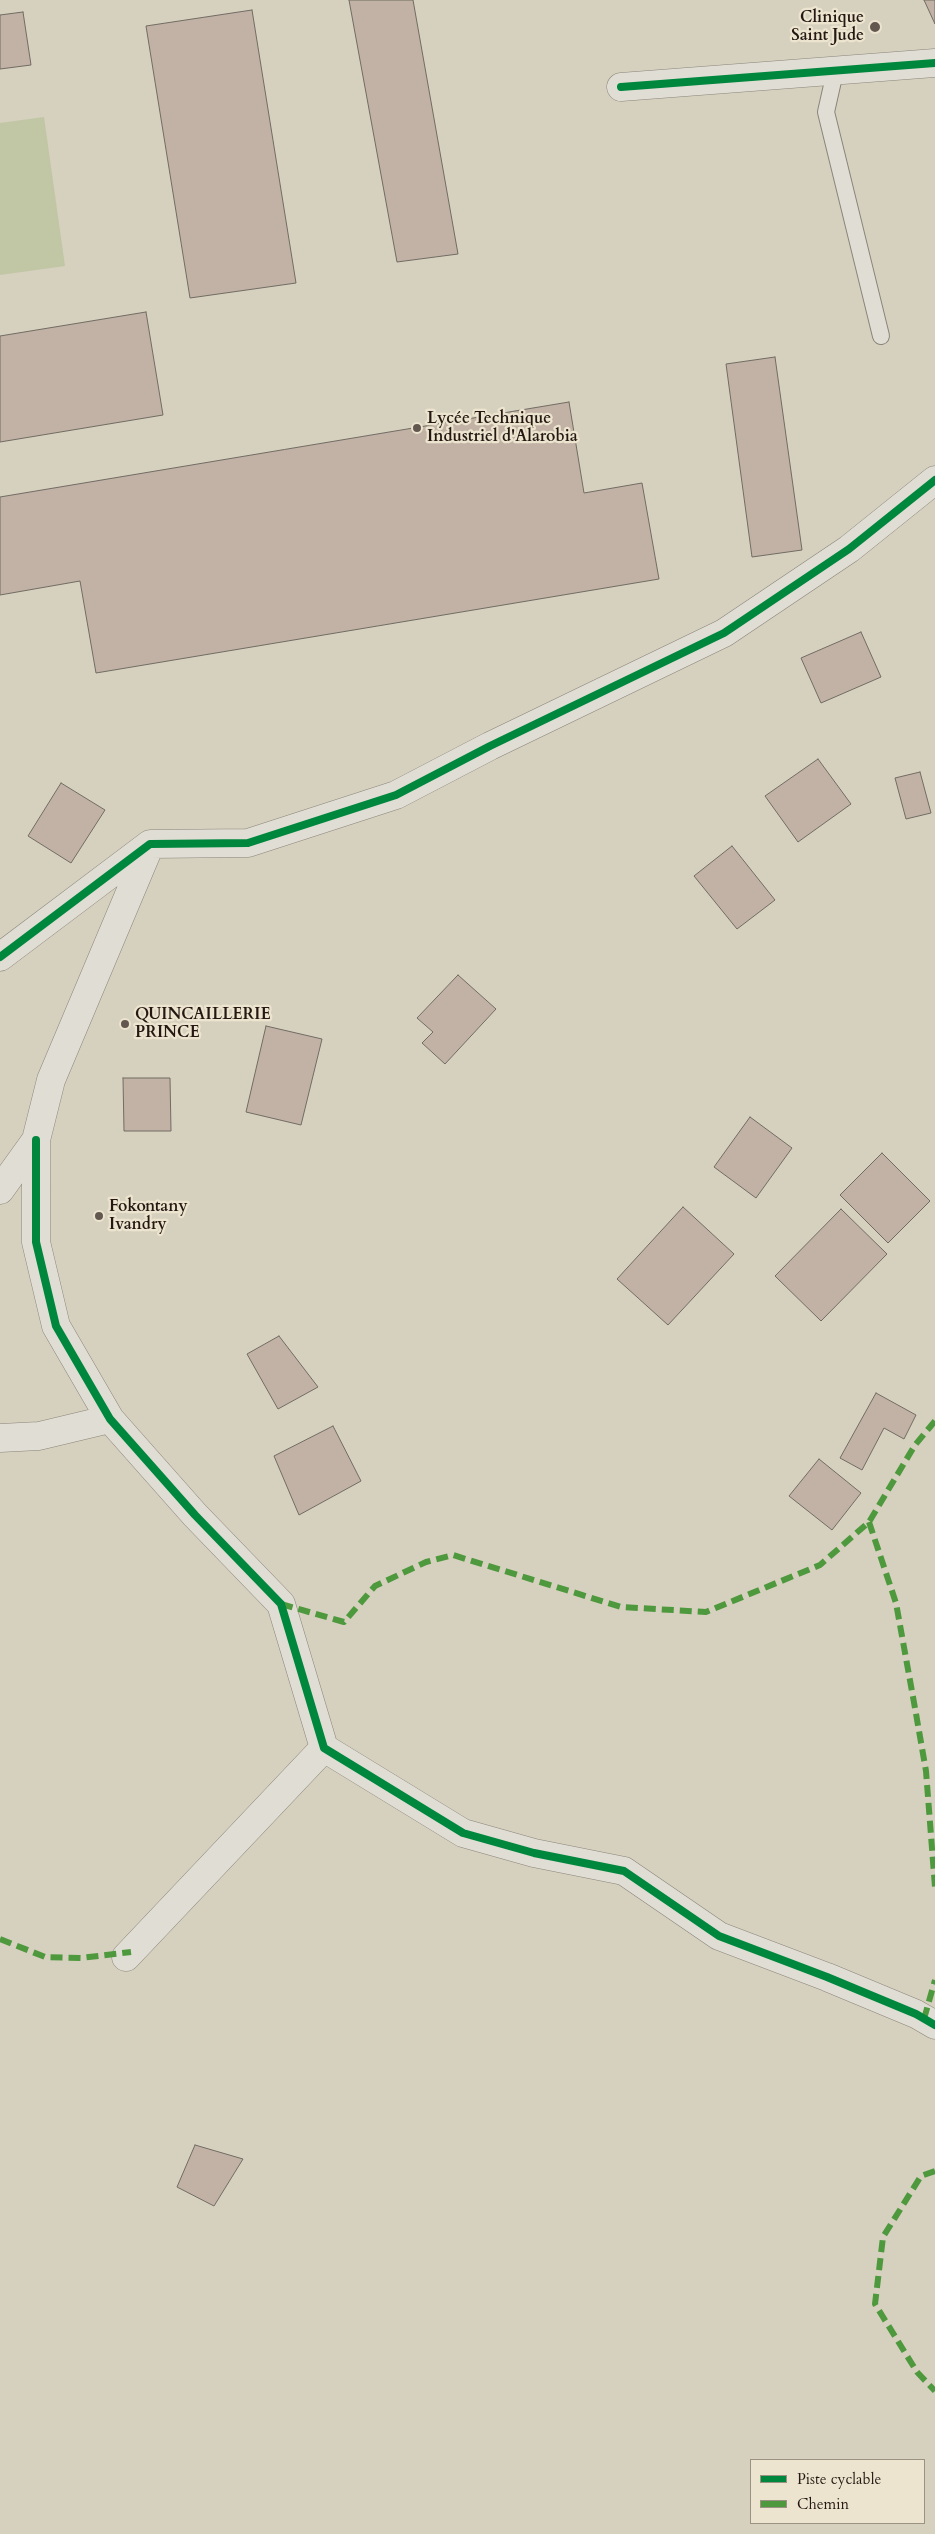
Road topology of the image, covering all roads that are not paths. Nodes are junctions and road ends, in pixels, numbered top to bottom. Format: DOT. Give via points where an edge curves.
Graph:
graph roads {
  1 [pos="935,63"];
  2 [pos="835,72"];
  3 [pos="621,87"];
  4 [pos="881,336"];
  5 [pos="935,480"];
  6 [pos="150,844"];
  7 [pos="0,957"];
  8 [pos="36,1140"];
  9 [pos="0,1190"];
  10 [pos="110,1419"];
  11 [pos="0,1438"];
  12 [pos="324,1748"];
  13 [pos="126,1957"];
  14 [pos="935,2025"];
  1 -- 2 [label="street"];
  2 -- 3 [label="street"];
  2 -- 4 [label="lane" via="826,112"];
  5 -- 6 [label="street" via="849,549 724,633 396,795 248,842"];
  6 -- 7 [label="street"];
  6 -- 8 [label="street" via="51,1080"];
  8 -- 9 [label="street"];
  8 -- 10 [label="street" via="36,1242 56,1326"];
  10 -- 11 [label="street" via="39,1436"];
  10 -- 12 [label="street" via="195,1515 281,1604"];
  12 -- 13 [label="street"];
  12 -- 14 [label="street" via="463,1833 534,1853 624,1871 718,1936 836,1980"];
}
